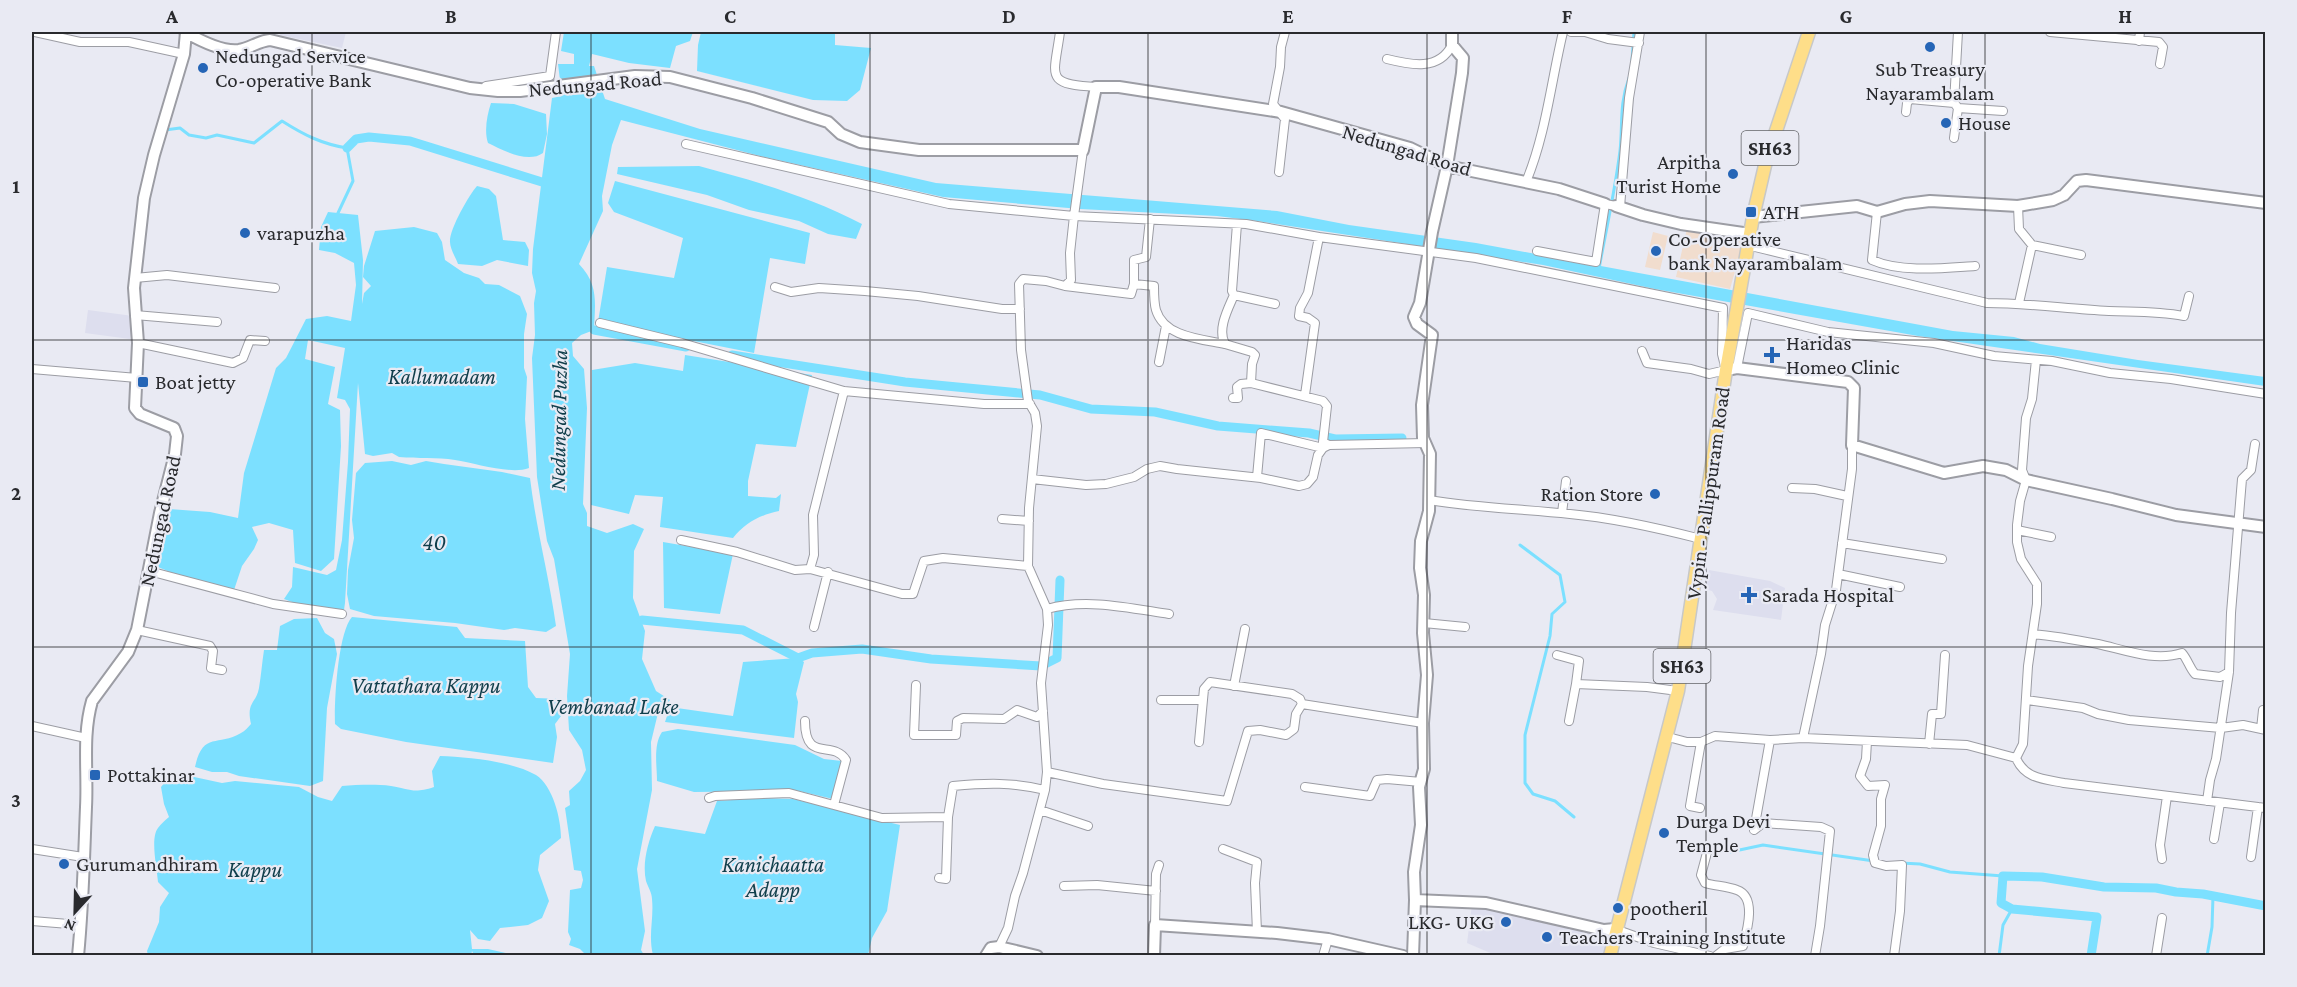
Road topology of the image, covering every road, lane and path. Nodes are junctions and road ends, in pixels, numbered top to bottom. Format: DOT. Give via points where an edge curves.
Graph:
graph roads {
  1 [pos="35,32"];
  2 [pos="186,32"];
  3 [pos="556,32"];
  4 [pos="1060,32"];
  5 [pos="1285,32"];
  6 [pos="1452,32"];
  7 [pos="1563,32"];
  8 [pos="1571,32"];
  9 [pos="1640,32"];
  10 [pos="1809,32"];
  11 [pos="1958,32"];
  12 [pos="2050,32"];
  13 [pos="2140,32"];
  14 [pos="2139,41"];
  15 [pos="1634,43"];
  16 [pos="1452,45"];
  17 [pos="184,54"];
  18 [pos="1387,59"];
  19 [pos="2160,64"];
  20 [pos="1096,87"];
  21 [pos="470,88"];
  22 [pos="1956,106"];
  23 [pos="2003,111"];
  24 [pos="1281,112"];
  25 [pos="1906,112"];
  26 [pos="1954,138"];
  27 [pos="686,144"];
  28 [pos="1083,150"];
  29 [pos="1447,166"];
  30 [pos="1279,172"];
  31 [pos="1526,182"];
  32 [pos="2265,203"];
  33 [pos="1614,205"];
  34 [pos="2018,206"];
  35 [pos="1877,212"];
  36 [pos="1074,216"];
  37 [pos="1753,217"];
  38 [pos="1150,219"];
  39 [pos="1237,224"];
  40 [pos="1750,234"];
  41 [pos="1319,237"];
  42 [pos="2032,245"];
  43 [pos="1755,247"];
  44 [pos="1429,251"];
  45 [pos="1537,251"];
  46 [pos="2081,255"];
  47 [pos="1975,266"];
  48 [pos="135,278"];
  49 [pos="1134,284"];
  50 [pos="1065,286"];
  51 [pos="275,288"];
  52 [pos="775,288"];
  53 [pos="1234,295"];
  54 [pos="2189,296"];
  55 [pos="2019,303"];
  56 [pos="1275,304"];
  57 [pos="1020,309"];
  58 [pos="135,315"];
  59 [pos="218,322"];
  60 [pos="600,323"];
  61 [pos="1166,326"];
  62 [pos="265,341"];
  63 [pos="138,343"];
  64 [pos="1225,344"];
  65 [pos="1642,351"];
  66 [pos="2036,360"];
  67 [pos="1159,362"];
  68 [pos="32,369"];
  69 [pos="1731,369"];
  70 [pos="137,378"];
  71 [pos="1251,383"];
  72 [pos="844,391"];
  73 [pos="2265,394"];
  74 [pos="1305,395"];
  75 [pos="1233,398"];
  76 [pos="1029,402"];
  77 [pos="1324,441"];
  78 [pos="1426,443"];
  79 [pos="2255,444"];
  80 [pos="1852,445"];
  81 [pos="1257,477"];
  82 [pos="1032,479"];
  83 [pos="2026,480"];
  84 [pos="1566,481"];
  85 [pos="1792,488"];
  86 [pos="1847,496"];
  87 [pos="1429,500"];
  88 [pos="1562,513"];
  89 [pos="1002,519"];
  90 [pos="1029,521"];
  91 [pos="2237,523"];
  92 [pos="2265,527"];
  93 [pos="2017,530"];
  94 [pos="2051,537"];
  95 [pos="1701,539"];
  96 [pos="681,540"];
  97 [pos="1842,543"];
  98 [pos="1942,558"];
  99 [pos="1028,566"];
  100 [pos="810,569"];
  101 [pos="149,571"];
  102 [pos="828,572"];
  103 [pos="1838,574"];
  104 [pos="1900,587"];
  105 [pos="1047,609"];
  106 [pos="342,614"];
  107 [pos="1168,614"];
  108 [pos="1424,623"];
  109 [pos="814,627"];
  110 [pos="1465,627"];
  111 [pos="1245,629"];
  112 [pos="137,630"];
  113 [pos="2033,634"];
  114 [pos="1557,655"];
  115 [pos="1945,655"];
  116 [pos="222,670"];
  117 [pos="2229,672"];
  118 [pos="1576,684"];
  119 [pos="916,685"];
  120 [pos="1234,686"];
  121 [pos="1678,691"];
  122 [pos="1161,700"];
  123 [pos="1203,700"];
  124 [pos="2027,700"];
  125 [pos="1302,704"];
  126 [pos="2263,710"];
  127 [pos="1042,711"];
  128 [pos="805,721"];
  129 [pos="1569,721"];
  130 [pos="1423,723"];
  131 [pos="32,726"];
  132 [pos="2221,728"];
  133 [pos="2263,730"];
  134 [pos="1668,737"];
  135 [pos="86,738"];
  136 [pos="1803,738"];
  137 [pos="1770,740"];
  138 [pos="1868,741"];
  139 [pos="1199,742"];
  140 [pos="1701,742"];
  141 [pos="1929,744"];
  142 [pos="2016,758"];
  143 [pos="1047,772"];
  144 [pos="1420,782"];
  145 [pos="1305,787"];
  146 [pos="1045,790"];
  147 [pos="2167,796"];
  148 [pos="709,798"];
  149 [pos="2207,801"];
  150 [pos="2220,803"];
  151 [pos="834,804"];
  152 [pos="1700,808"];
  153 [pos="2262,808"];
  154 [pos="1040,810"];
  155 [pos="948,817"];
  156 [pos="1088,826"];
  157 [pos="2214,838"];
  158 [pos="32,849"];
  159 [pos="1223,849"];
  160 [pos="1708,849"];
  161 [pos="83,857"];
  162 [pos="2251,857"];
  163 [pos="2162,859"];
  164 [pos="1159,865"];
  165 [pos="939,878"];
  166 [pos="1064,886"];
  167 [pos="1156,891"];
  168 [pos="1415,900"];
  169 [pos="2162,918"];
  170 [pos="32,921"];
  171 [pos="1155,925"];
  172 [pos="81,926"];
  173 [pos="1615,929"];
  174 [pos="1257,932"];
  175 [pos="1328,939"];
  176 [pos="999,947"];
  177 [pos="78,956"];
  178 [pos="986,956"];
  179 [pos="1037,956"];
  180 [pos="1154,956"];
  181 [pos="1323,956"];
  182 [pos="1402,956"];
  183 [pos="1413,956"];
  184 [pos="1610,956"];
  185 [pos="1710,956"];
  186 [pos="1716,956"];
  187 [pos="1815,956"];
  188 [pos="1894,956"];
  189 [pos="2156,956"];
  1 -- 17 [label="street" via="81,42 129,42"];
  2 -- 17 [label="street, Nedungad Road"];
  2 -- 21 [label="street, Nedungad Road" via="231,50 262,40 282,42"];
  3 -- 21 [label="street" via="550,76"];
  4 -- 20 [label="street, Nedungad Road" via="1056,77 1060,82"];
  5 -- 24 [label="street" via="1273,104"];
  6 -- 16 [label="street"];
  7 -- 31 [label="street" via="1546,116"];
  8 -- 15 [label="street"];
  9 -- 15 [label="street"];
  10 -- 37 [label="main road, Vypin - Pallippuram Road / SH63" via="1769,153"];
  11 -- 22 [label="street"];
  12 -- 14 [label="street"];
  13 -- 14 [label="street"];
  14 -- 19 [label="street" via="2159,42 2163,47"];
  15 -- 33 [label="street"];
  16 -- 18 [label="street" via="1447,54 1428,65"];
  16 -- 29 [label="street" via="1463,58"];
  17 -- 48 [label="street, Nedungad Road" via="144,198"];
  20 -- 24 [label="street, Nedungad Road" via="1119,87"];
  20 -- 28 [label="street"];
  21 -- 28 [label="street, Nedungad Road" via="498,91 555,87 654,75 702,84 828,122 841,134 860,142 919,150"];
  22 -- 23 [label="street"];
  22 -- 25 [label="street" via="1910,99"];
  22 -- 26 [label="street"];
  24 -- 29 [label="street, Nedungad Road" via="1410,148"];
  24 -- 30 [label="street" via="1285,119"];
  27 -- 36 [label="street" via="938,202"];
  28 -- 36 [label="street"];
  29 -- 31 [label="street, Nedungad Road"];
  29 -- 44 [label="street"];
  31 -- 33 [label="street, Nedungad Road"];
  32 -- 34 [label="street" via="2086,180 2077,181 2054,200"];
  33 -- 40 [label="street, Nedungad Road" via="1681,224"];
  33 -- 45 [label="street" via="1596,262"];
  34 -- 35 [label="street" via="1930,201"];
  34 -- 42 [label="street" via="2019,229"];
  35 -- 37 [label="street" via="1857,206"];
  35 -- 47 [label="street" via="1872,260 1930,268"];
  36 -- 38 [label="street"];
  36 -- 50 [label="street" via="1071,280"];
  37 -- 40 [label="main road, Vypin - Pallippuram Road / SH63"];
  38 -- 39 [label="street"];
  38 -- 49 [label="street" via="1146,257 1134,260"];
  39 -- 41 [label="street"];
  39 -- 53 [label="street"];
  40 -- 69 [label="main road, Vypin - Pallippuram Road / SH63"];
  41 -- 44 [label="street"];
  41 -- 74 [label="street" via="1308,293 1299,313 1315,323"];
  42 -- 46 [label="street"];
  42 -- 55 [label="street"];
  43 -- 55 [label="street" via="1987,303"];
  44 -- 69 [label="street" via="1723,308 1722,354"];
  44 -- 78 [label="street" via="1414,317 1432,335 1422,405"];
  48 -- 51 [label="street" via="167,275"];
  48 -- 58 [label="street, Nedungad Road"];
  49 -- 50 [label="street" via="1131,294"];
  49 -- 61 [label="street" via="1154,286 1156,311"];
  50 -- 57 [label="street" via="1023,279 1019,284"];
  52 -- 57 [label="street" via="791,292 819,288 875,292"];
  53 -- 56 [label="street"];
  53 -- 64 [label="street" via="1226,315 1222,338"];
  54 -- 55 [label="street" via="2184,316"];
  57 -- 76 [label="street" via="1021,351"];
  58 -- 59 [label="street"];
  58 -- 63 [label="street, Nedungad Road"];
  60 -- 72 [label="street"];
  61 -- 64 [label="street"];
  61 -- 67 [label="street"];
  62 -- 63 [label="street" via="250,340 243,358 232,363"];
  63 -- 70 [label="street, Nedungad Road"];
  64 -- 71 [label="street" via="1255,356"];
  65 -- 69 [label="street" via="1647,363 1709,374"];
  66 -- 69 [label="street" via="1934,343 1828,332 1748,313"];
  66 -- 73 [label="street"];
  66 -- 83 [label="street" via="2026,418 2022,470"];
  68 -- 70 [label="street"];
  69 -- 80 [label="street" via="1848,382 1854,388"];
  69 -- 95 [label="main road, Vypin - Pallippuram Road / SH63"];
  70 -- 101 [label="street, Nedungad Road" via="135,408 140,414 174,428 177,436"];
  71 -- 74 [label="street"];
  71 -- 75 [label="street" via="1241,384 1238,398"];
  72 -- 76 [label="street" via="984,404"];
  72 -- 100 [label="street" via="813,515 814,555"];
  74 -- 77 [label="street" via="1327,406"];
  76 -- 82 [label="street" via="1037,426"];
  77 -- 78 [label="street"];
  77 -- 81 [label="street" via="1313,477 1307,484 1299,486"];
  77 -- 81 [label="street" via="1261,433"];
  78 -- 87 [label="street" via="1430,454"];
  79 -- 91 [label="street" via="2251,470 2242,479"];
  80 -- 83 [label="street" via="1944,473 1983,466 2006,470"];
  80 -- 86 [label="street"];
  81 -- 82 [label="street" via="1160,466 1106,484"];
  82 -- 90 [label="street"];
  83 -- 91 [label="street" via="2176,515"];
  83 -- 93 [label="street"];
  84 -- 88 [label="street"];
  85 -- 86 [label="street"];
  86 -- 97 [label="street"];
  87 -- 88 [label="street"];
  87 -- 108 [label="street" via="1421,541"];
  88 -- 95 [label="street"];
  89 -- 90 [label="street"];
  90 -- 99 [label="street"];
  91 -- 92 [label="street"];
  91 -- 117 [label="street"];
  93 -- 94 [label="street"];
  93 -- 113 [label="street" via="2021,560 2037,584"];
  95 -- 121 [label="main road, Vypin - Pallippuram Road / SH63"];
  96 -- 100 [label="street" via="795,570"];
  97 -- 98 [label="street"];
  97 -- 103 [label="street"];
  99 -- 102 [label="street" via="943,558 924,561 913,594"];
  99 -- 105 [label="street"];
  100 -- 102 [label="street"];
  101 -- 106 [label="street" via="273,604"];
  101 -- 112 [label="street, Nedungad Road"];
  102 -- 109 [label="street"];
  103 -- 104 [label="street"];
  103 -- 136 [label="street"];
  105 -- 107 [label="street" via="1065,604"];
  105 -- 127 [label="street"];
  108 -- 110 [label="street"];
  108 -- 130 [label="street" via="1427,675"];
  111 -- 120 [label="street"];
  112 -- 116 [label="street" via="210,646 211,668"];
  112 -- 135 [label="street, Nedungad Road" via="128,652 92,701"];
  113 -- 117 [label="street" via="2135,653 2182,653 2195,674 2220,677"];
  113 -- 124 [label="street"];
  114 -- 118 [label="street" via="1579,661"];
  115 -- 141 [label="street" via="1941,714 1932,714"];
  117 -- 132 [label="street"];
  118 -- 121 [label="street"];
  118 -- 129 [label="street"];
  119 -- 127 [label="street" via="914,735 956,735 957,721 963,718 1004,719 1017,710 1037,717"];
  120 -- 123 [label="street" via="1210,682 1204,689"];
  120 -- 125 [label="street" via="1292,694"];
  121 -- 134 [label="main road, Vypin - Pallippuram Road / SH63"];
  122 -- 123 [label="street"];
  123 -- 139 [label="street"];
  124 -- 132 [label="street" via="2129,720"];
  124 -- 142 [label="street" via="2023,744"];
  125 -- 130 [label="street"];
  125 -- 143 [label="street" via="1294,729 1286,735 1248,731 1227,801"];
  126 -- 133 [label="street"];
  127 -- 143 [label="street"];
  128 -- 151 [label="street" via="805,736 810,744 836,752 846,760"];
  130 -- 144 [label="street" via="1424,769"];
  131 -- 135 [label="street"];
  132 -- 133 [label="street" via="2243,725"];
  132 -- 149 [label="street"];
  134 -- 140 [label="street"];
  134 -- 173 [label="main road, Vypin - Pallippuram Road / SH63"];
  135 -- 161 [label="street, Nedungad Road"];
  136 -- 137 [label="street"];
  136 -- 138 [label="street"];
  137 -- 140 [label="street" via="1715,736"];
  137 -- 187 [label="street" via="1754,830 1763,823 1830,831"];
  138 -- 141 [label="street"];
  138 -- 188 [label="street" via="1860,776 1869,786 1885,785 1874,859 1886,866 1902,865"];
  140 -- 152 [label="street" via="1690,806"];
  141 -- 142 [label="street" via="1967,745"];
  142 -- 147 [label="street" via="2021,769 2035,777"];
  143 -- 146 [label="street"];
  144 -- 145 [label="street" via="1377,780 1370,796"];
  144 -- 168 [label="street"];
  146 -- 154 [label="street"];
  146 -- 155 [label="street" via="992,782 953,786"];
  147 -- 149 [label="street"];
  147 -- 163 [label="street" via="2160,845"];
  148 -- 151 [label="street" via="789,793"];
  149 -- 150 [label="street"];
  150 -- 153 [label="street"];
  150 -- 157 [label="street"];
  151 -- 155 [label="street" via="882,818"];
  153 -- 162 [label="street"];
  154 -- 156 [label="street"];
  154 -- 176 [label="street"];
  155 -- 165 [label="street" via="946,879"];
  158 -- 161 [label="street"];
  159 -- 174 [label="street" via="1257,862"];
  160 -- 186 [label="street" via="1701,874 1705,882 1739,890 1749,905 1743,946 1725,949"];
  161 -- 172 [label="street, Nedungad Road"];
  164 -- 167 [label="street"];
  166 -- 167 [label="street"];
  167 -- 171 [label="street"];
  168 -- 173 [label="street" via="1486,903 1604,930"];
  168 -- 183 [label="street"];
  169 -- 189 [label="street"];
  170 -- 172 [label="street"];
  171 -- 174 [label="street"];
  171 -- 180 [label="street"];
  172 -- 177 [label="street, Nedungad Road"];
  173 -- 184 [label="main road, Vypin - Pallippuram Road / SH63"];
  173 -- 185 [label="street"];
  174 -- 175 [label="street"];
  175 -- 181 [label="street"];
  175 -- 182 [label="street"];
  176 -- 178 [label="street" via="991,948"];
  176 -- 179 [label="street"];
}
